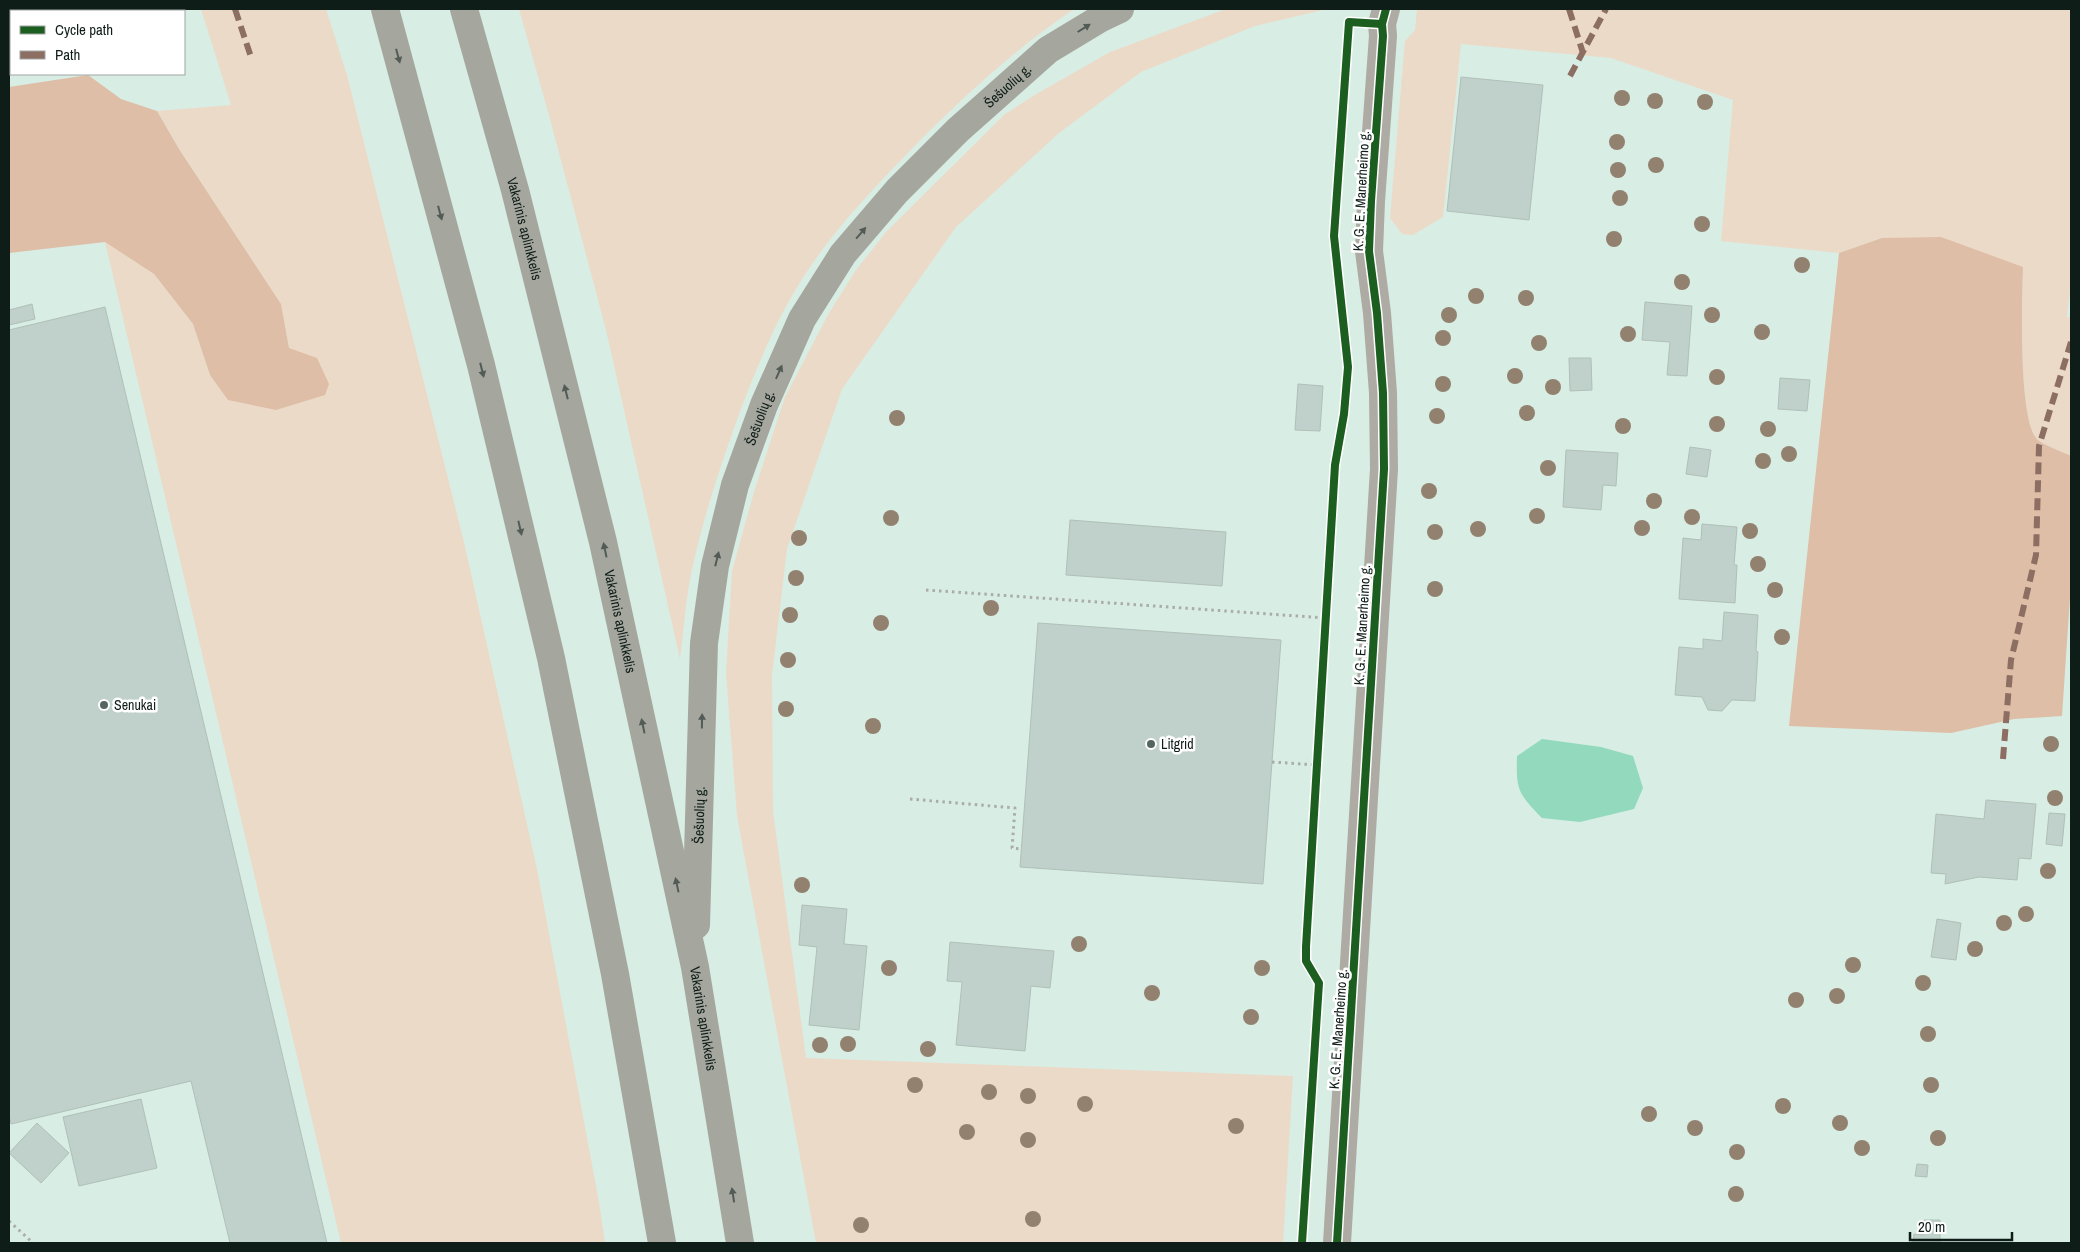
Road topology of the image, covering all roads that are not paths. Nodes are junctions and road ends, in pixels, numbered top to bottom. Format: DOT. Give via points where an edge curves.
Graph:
graph roads {
  1 [pos="385,9"];
  2 [pos="464,9"];
  3 [pos="1120,9"];
  4 [pos="1380,14"];
  5 [pos="695,967"];
  6 [pos="662,1243"];
  7 [pos="740,1243"];
  8 [pos="1337,1243"];
  1 -- 6 [label="highway, one-way" via="479,358 551,658 615,974"];
  5 -- 2 [label="highway, Vakarinis aplinkkelis, one-way" via="603,542 515,190"];
  5 -- 3 [label="highway, Šešuolių g., one-way" via="704,643 715,566 736,485 775,380 802,320 843,254 897,191 958,130 1048,50"];
  4 -- 8 [label="street, K. G. E. Manerheimo g." via="1383,36 1369,251 1383,393 1384,469"];
  7 -- 5 [label="highway, Vakarinis aplinkkelis, one-way"];
}
